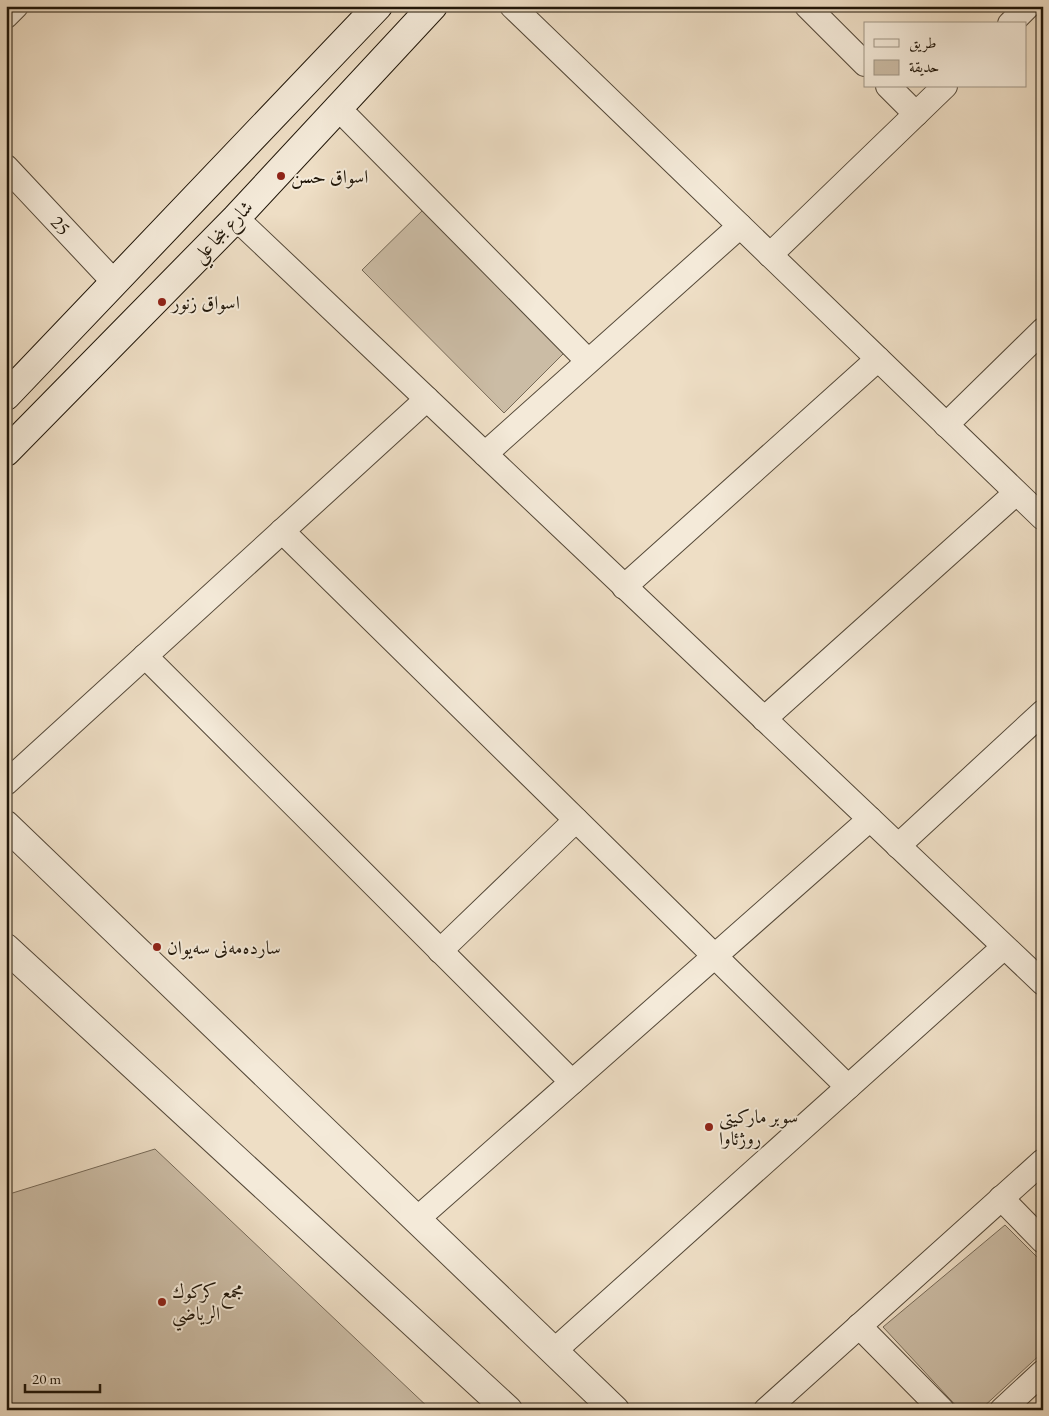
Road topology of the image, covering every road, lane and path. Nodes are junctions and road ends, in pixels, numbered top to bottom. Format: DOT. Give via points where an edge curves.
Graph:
graph roads {
  1 [pos="16,6"];
  2 [pos="378,6"];
  3 [pos="432,6"];
  4 [pos="512,6"];
  5 [pos="806,6"];
  6 [pos="1028,6"];
  7 [pos="6,16"];
  8 [pos="1012,22"];
  9 [pos="864,63"];
  10 [pos="890,88"];
  11 [pos="943,88"];
  12 [pos="337,107"];
  13 [pos="916,114"];
  14 [pos="6,167"];
  15 [pos="236,218"];
  16 [pos="740,226"];
  17 [pos="770,255"];
  18 [pos="115,283"];
  19 [pos="1043,330"];
  20 [pos="878,359"];
  21 [pos="588,361"];
  22 [pos="6,396"];
  23 [pos="427,399"];
  24 [pos="946,425"];
  25 [pos="6,452"];
  26 [pos="485,454"];
  27 [pos="1016,492"];
  28 [pos="1043,518"];
  29 [pos="282,532"];
  30 [pos="624,587"];
  31 [pos="145,656"];
  32 [pos="1043,712"];
  33 [pos="764,719"];
  34 [pos="6,783"];
  35 [pos="870,819"];
  36 [pos="576,820"];
  37 [pos="6,825"];
  38 [pos="898,846"];
  39 [pos="1004,947"];
  40 [pos="6,948"];
  41 [pos="440,950"];
  42 [pos="714,957"];
  43 [pos="1041,978"];
  44 [pos="572,1082"];
  45 [pos="848,1087"];
  46 [pos="1043,1161"];
  47 [pos="1001,1198"];
  48 [pos="417,1219"];
  49 [pos="1043,1241"];
  50 [pos="859,1326"];
  51 [pos="554,1351"];
  52 [pos="1043,1372"];
  53 [pos="508,1410"];
  54 [pos="615,1410"];
  55 [pos="766,1410"];
  56 [pos="942,1410"];
  57 [pos="1002,1410"];
  1 -- 7 [label="street"];
  2 -- 18 [label="street"];
  3 -- 12 [label="street, شارع بنجا علي"];
  4 -- 16 [label="street"];
  5 -- 9 [label="street"];
  6 -- 8 [label="street"];
  10 -- 13 [label="street"];
  11 -- 13 [label="street"];
  12 -- 15 [label="street, شارع بنجا علي"];
  12 -- 21 [label="street"];
  13 -- 17 [label="street"];
  14 -- 18 [label="street, 25"];
  15 -- 23 [label="street"];
  15 -- 25 [label="street, شارع بنجا علي"];
  16 -- 17 [label="street"];
  16 -- 21 [label="street"];
  17 -- 20 [label="street"];
  18 -- 22 [label="street"];
  19 -- 24 [label="street"];
  20 -- 24 [label="street"];
  20 -- 30 [label="street"];
  21 -- 26 [label="street"];
  23 -- 26 [label="street"];
  23 -- 29 [label="street"];
  24 -- 27 [label="street"];
  26 -- 30 [label="street"];
  27 -- 28 [label="street"];
  27 -- 33 [label="street"];
  29 -- 31 [label="street"];
  29 -- 36 [label="street"];
  30 -- 33 [label="street"];
  31 -- 34 [label="street"];
  31 -- 41 [label="street"];
  32 -- 38 [label="street"];
  33 -- 35 [label="street"];
  35 -- 38 [label="street"];
  35 -- 42 [label="street"];
  36 -- 41 [label="street"];
  36 -- 42 [label="street"];
  37 -- 48 [label="street"];
  38 -- 39 [label="street"];
  39 -- 43 [label="street"];
  39 -- 45 [label="street"];
  40 -- 53 [label="street"];
  41 -- 44 [label="street"];
  42 -- 44 [label="street"];
  42 -- 45 [label="street"];
  44 -- 48 [label="street"];
  45 -- 51 [label="street"];
  46 -- 47 [label="street"];
  47 -- 49 [label="street"];
  47 -- 50 [label="street"];
  48 -- 51 [label="street"];
  50 -- 55 [label="street"];
  50 -- 56 [label="street"];
  51 -- 54 [label="street"];
  52 -- 57 [label="street"];
}
